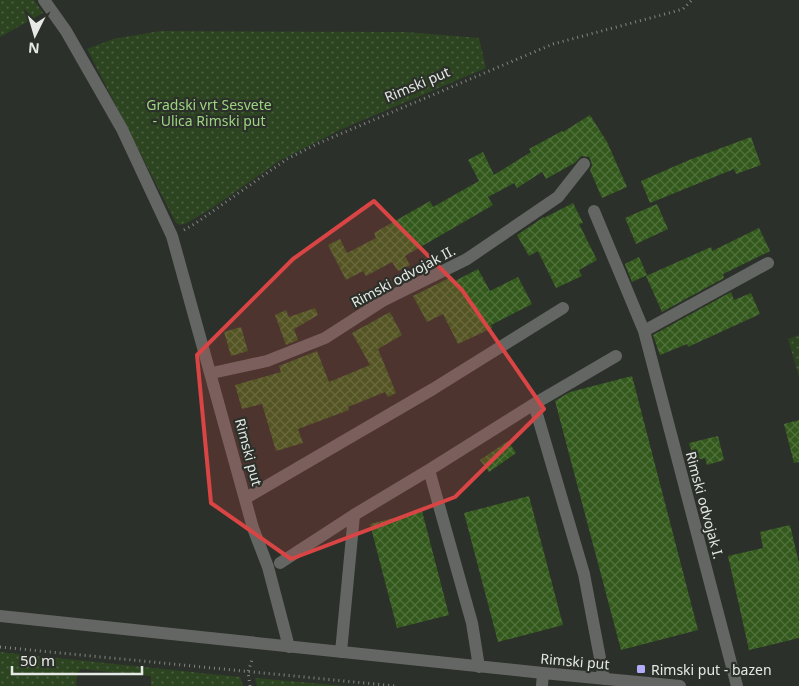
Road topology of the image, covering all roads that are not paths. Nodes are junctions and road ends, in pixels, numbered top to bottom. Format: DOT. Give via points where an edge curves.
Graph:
graph roads {
  1 [pos="44,0"];
  2 [pos="584,164"];
  3 [pos="594,211"];
  4 [pos="768,263"];
  5 [pos="563,308"];
  6 [pos="644,331"];
  7 [pos="616,356"];
  8 [pos="212,373"];
  9 [pos="534,404"];
  10 [pos="429,470"];
  11 [pos="246,498"];
  12 [pos="354,515"];
  13 [pos="280,563"];
  14 [pos="0,616"];
  15 [pos="289,647"];
  16 [pos="341,652"];
  17 [pos="479,666"];
  18 [pos="604,679"];
  19 [pos="542,680"];
  20 [pos="680,686"];
  21 [pos="738,686"];
  1 -- 8 [label="street, Rimski put" via="66,31 122,129 172,236"];
  2 -- 8 [label="street, Rimski odvojak II." via="558,197 467,259 384,300 325,338 267,361"];
  3 -- 6 [label="street, Rimski odvojak I."];
  4 -- 6 [label="street"];
  5 -- 11 [label="street" via="433,389"];
  6 -- 21 [label="street, Rimski odvojak I."];
  7 -- 9 [label="street"];
  8 -- 11 [label="street, Rimski put"];
  9 -- 10 [label="street"];
  9 -- 18 [label="street" via="584,574"];
  10 -- 12 [label="street"];
  10 -- 17 [label="street" via="472,624"];
  11 -- 15 [label="street, Rimski put"];
  12 -- 13 [label="street"];
  12 -- 16 [label="street"];
  14 -- 15 [label="street, Rimski put"];
  15 -- 16 [label="street, Rimski put"];
  16 -- 17 [label="street, Rimski put"];
  17 -- 19 [label="street, Rimski put"];
  18 -- 19 [label="street, Rimski put"];
  18 -- 20 [label="street, Rimski put"];
}
